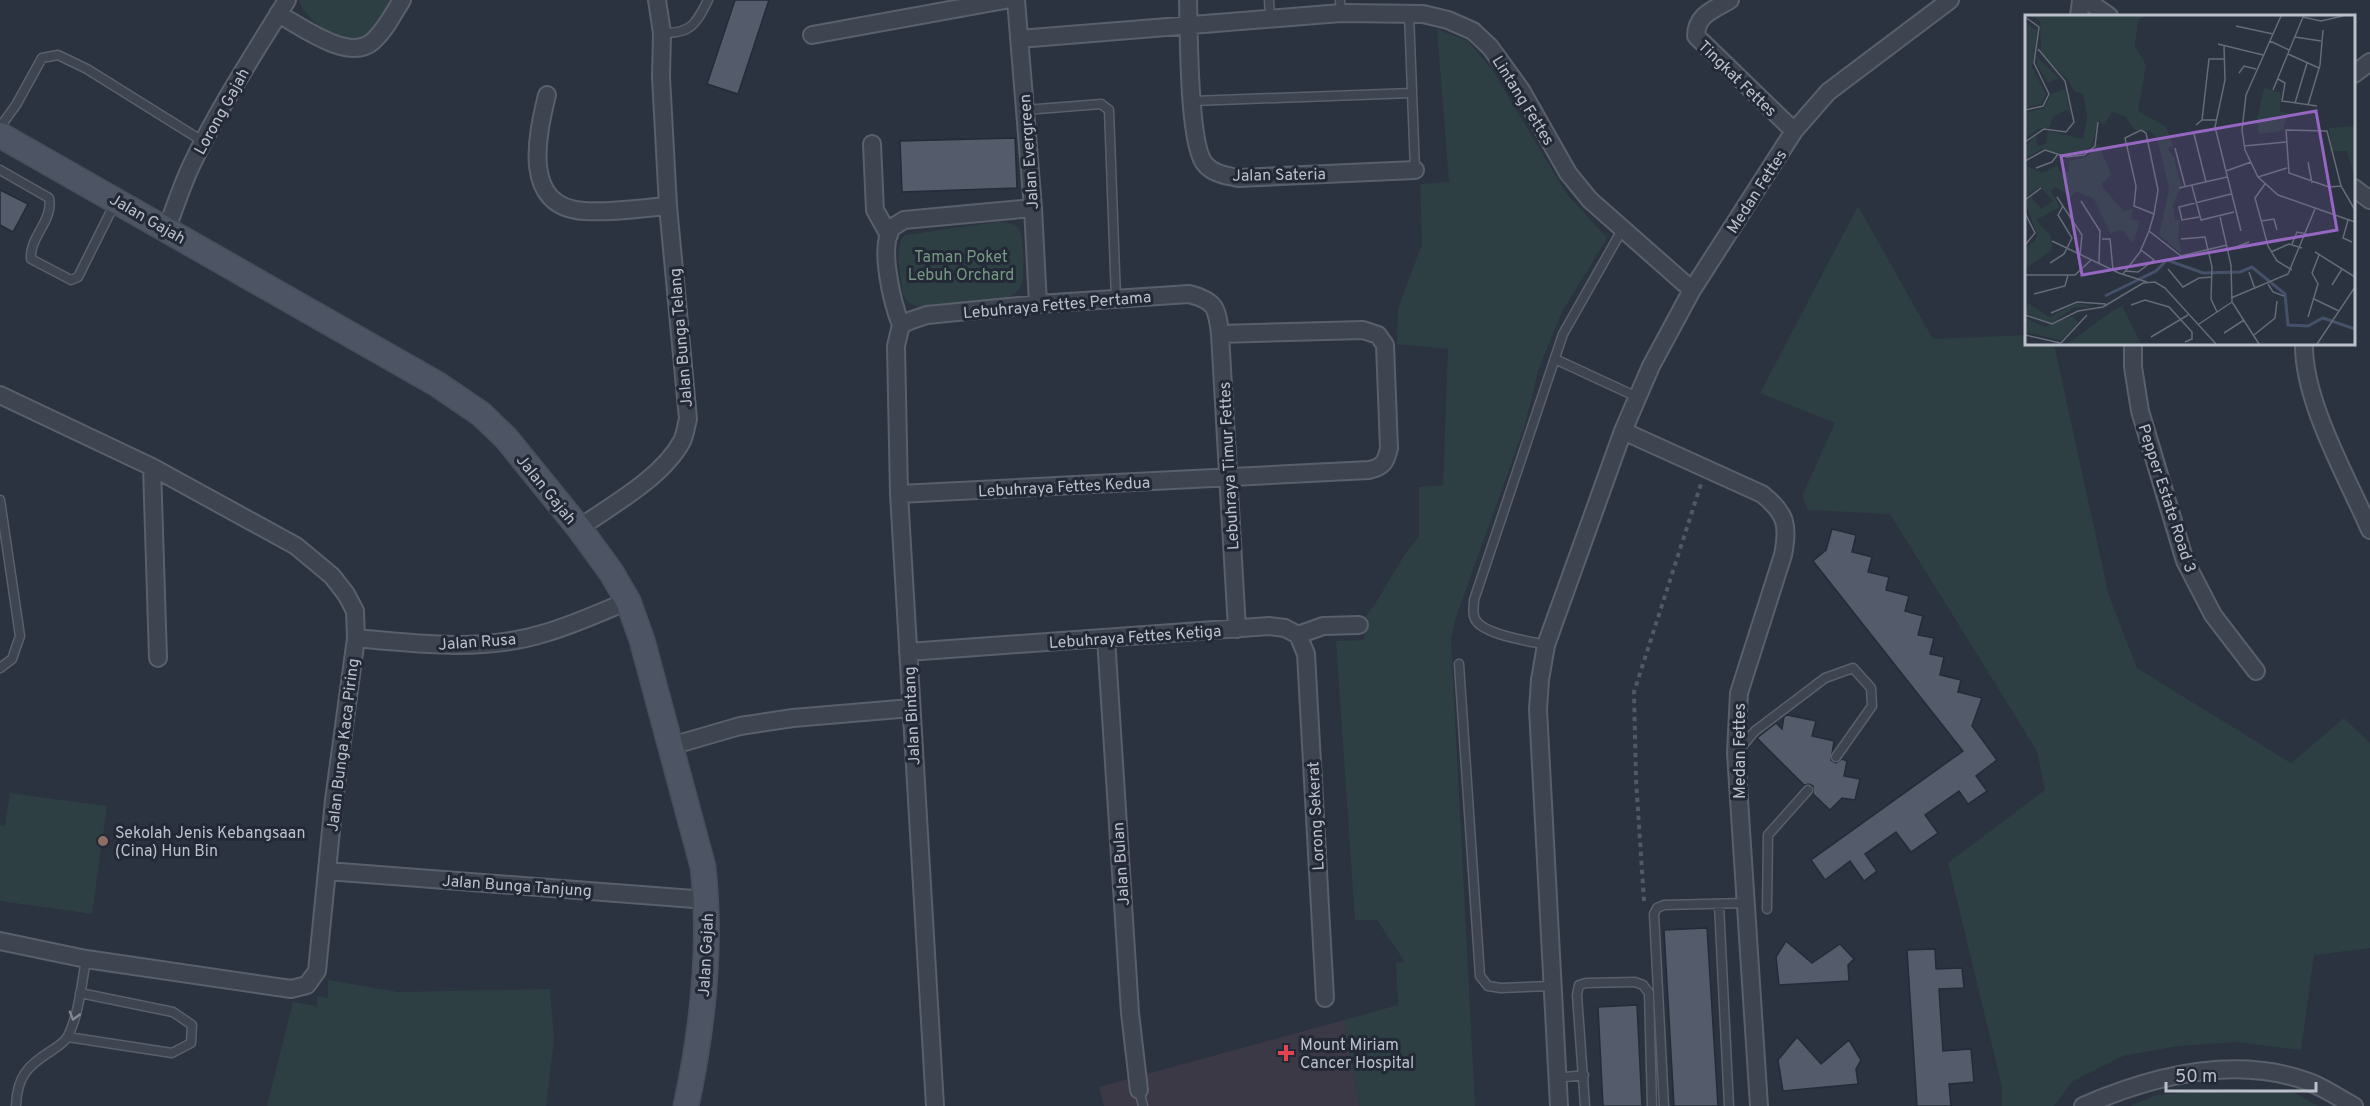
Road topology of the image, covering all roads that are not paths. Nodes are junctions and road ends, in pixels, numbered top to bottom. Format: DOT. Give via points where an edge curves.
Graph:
graph roads {
  1 [pos="402,0"];
  2 [pos="657,0"];
  3 [pos="708,0"];
  4 [pos="1005,0"];
  5 [pos="1016,0"];
  6 [pos="1188,0"];
  7 [pos="1269,0"];
  8 [pos="1730,0"];
  9 [pos="1950,0"];
  10 [pos="2080,0"];
  11 [pos="2086,0"];
  12 [pos="282,7"];
  13 [pos="1340,7"];
  14 [pos="1409,13"];
  15 [pos="2079,15"];
  16 [pos="2108,15"];
  17 [pos="1270,18"];
  18 [pos="1189,25"];
  19 [pos="662,33"];
  20 [pos="812,35"];
  21 [pos="1019,39"];
  22 [pos="2370,62"];
  23 [pos="2355,73"];
  24 [pos="1412,93"];
  25 [pos="547,95"];
  26 [pos="1192,101"];
  27 [pos="1025,110"];
  28 [pos="0,127"];
  29 [pos="1794,131"];
  30 [pos="0,135"];
  31 [pos="204,142"];
  32 [pos="872,144"];
  33 [pos="0,170"];
  34 [pos="1415,170"];
  35 [pos="2355,189"];
  36 [pos="116,200"];
  37 [pos="2370,201"];
  38 [pos="668,206"];
  39 [pos="1033,208"];
  40 [pos="167,228"];
  41 [pos="1622,230"];
  42 [pos="889,235"];
  43 [pos="1692,290"];
  44 [pos="1116,299"];
  45 [pos="1038,304"];
  46 [pos="1213,304"];
  47 [pos="901,326"];
  48 [pos="1220,334"];
  49 [pos="2133,345"];
  50 [pos="2304,345"];
  51 [pos="1555,358"];
  52 [pos="0,395"];
  53 [pos="1637,397"];
  54 [pos="1623,431"];
  55 [pos="152,467"];
  56 [pos="1228,477"];
  57 [pos="899,494"];
  58 [pos="0,500"];
  59 [pos="579,528"];
  60 [pos="2370,530"];
  61 [pos="628,601"];
  62 [pos="1359,625"];
  63 [pos="1237,629"];
  64 [pos="1298,635"];
  65 [pos="356,638"];
  66 [pos="1106,638"];
  67 [pos="1546,645"];
  68 [pos="908,652"];
  69 [pos="158,658"];
  70 [pos="1458,664"];
  71 [pos="0,668"];
  72 [pos="2256,671"];
  73 [pos="911,708"];
  74 [pos="671,746"];
  75 [pos="1736,753"];
  76 [pos="1836,757"];
  77 [pos="1808,790"];
  78 [pos="327,871"];
  79 [pos="707,900"];
  80 [pos="1746,903"];
  81 [pos="1719,905"];
  82 [pos="1767,909"];
  83 [pos="0,941"];
  84 [pos="86,959"];
  85 [pos="1552,986"];
  86 [pos="80,993"];
  87 [pos="1325,998"];
  88 [pos="68,1037"];
  89 [pos="1584,1075"];
  90 [pos="1557,1078"];
  91 [pos="1141,1098"];
  92 [pos="16,1106"];
  93 [pos="686,1106"];
  94 [pos="935,1106"];
  95 [pos="1559,1106"];
  96 [pos="1585,1106"];
  97 [pos="1652,1106"];
  98 [pos="1664,1106"];
  99 [pos="1729,1106"];
  100 [pos="1759,1106"];
  101 [pos="2083,1106"];
  102 [pos="2354,1106"];
  1 -- 12 [label="street" via="382,32 370,44 356,49 336,45"];
  2 -- 19 [label="street, Jalan Bunga Telang"];
  3 -- 19 [label="lane" via="696,23 685,31"];
  4 -- 20 [label="street"];
  5 -- 21 [label="street, Jalan Evergreen"];
  6 -- 18 [label="street, Jalan Sateria"];
  7 -- 17 [label="lane"];
  8 -- 29 [label="street, Tingkat Fettes" via="1699,19 1696,36"];
  9 -- 29 [label="street, Medan Fettes" via="1828,92"];
  10 -- 15 [label="street"];
  11 -- 16 [label="street"];
  12 -- 31 [label="street, Lorong Gajah"];
  13 -- 14 [label="street, Lintang Fettes"];
  13 -- 17 [label="street, Lintang Fettes"];
  14 -- 24 [label="lane"];
  14 -- 41 [label="street, Lintang Fettes" via="1449,20 1473,31 1490,47 1521,90 1568,173"];
  17 -- 18 [label="street, Lintang Fettes"];
  18 -- 21 [label="street, Lintang Fettes"];
  18 -- 26 [label="street, Jalan Sateria"];
  19 -- 38 [label="street, Jalan Bunga Telang"];
  21 -- 27 [label="street, Jalan Evergreen"];
  22 -- 23 [label="street"];
  24 -- 26 [label="lane"];
  24 -- 34 [label="lane"];
  25 -- 38 [label="street" via="537,156 541,183 549,196 564,206 583,211"];
  26 -- 34 [label="street, Jalan Sateria" via="1197,148 1205,164 1219,174 1239,178"];
  27 -- 39 [label="street, Jalan Evergreen"];
  27 -- 44 [label="lane" via="1101,104 1109,110"];
  28 -- 31 [label="lane" via="42,58 58,55"];
  29 -- 43 [label="street, Medan Fettes"];
  30 -- 36 [label="street, Jalan Gajah"];
  31 -- 40 [label="street, Lorong Gajah"];
  32 -- 42 [label="street" via="875,210"];
  33 -- 36 [label="lane" via="49,198 51,207 30,251 31,259 71,280 78,277"];
  35 -- 37 [label="street"];
  36 -- 40 [label="street, Jalan Gajah"];
  38 -- 59 [label="street, Jalan Bunga Telang" via="688,419 682,440 668,460 643,483"];
  39 -- 42 [label="street" via="904,220"];
  39 -- 45 [label="street, Jalan Evergreen"];
  40 -- 59 [label="street, Jalan Gajah" via="437,384 481,414 506,438"];
  41 -- 43 [label="street, Lintang Fettes"];
  41 -- 51 [label="lane" via="1566,326"];
  42 -- 47 [label="street" via="888,269"];
  43 -- 53 [label="street, Medan Fettes"];
  44 -- 45 [label="street, Lebuhraya Fettes Pertama"];
  44 -- 46 [label="street, Lebuhraya Fettes Pertama" via="1189,294"];
  45 -- 47 [label="street, Lebuhraya Fettes Pertama" via="927,315"];
  46 -- 48 [label="street, Lebuhraya Timur Fettes" via="1218,312"];
  47 -- 57 [label="street, Jalan Bintang" via="896,346"];
  48 -- 56 [label="street, Lebuhraya Timur Fettes"];
  48 -- 56 [label="street, Lebuhraya Fettes Kedua" via="1363,330 1378,335 1385,345 1389,448 1386,462 1369,470"];
  49 -- 72 [label="street, Pepper Estate Road 3" via="2140,411 2185,561 2213,615"];
  50 -- 60 [label="street" via="2304,364 2314,403"];
  51 -- 53 [label="lane"];
  51 -- 67 [label="lane" via="1473,609 1479,624 1492,632"];
  52 -- 55 [label="street, Jalan Bunga Kaca Piring"];
  53 -- 54 [label="street, Medan Fettes"];
  54 -- 67 [label="street, Medan Fettes"];
  54 -- 75 [label="street, Medan Fettes" via="1762,494 1777,506 1785,520 1783,555 1739,693"];
  55 -- 65 [label="street, Jalan Bunga Kaca Piring" via="296,546 332,576 355,611"];
  55 -- 69 [label="street"];
  56 -- 57 [label="street, Lebuhraya Fettes Kedua"];
  56 -- 63 [label="street, Lebuhraya Timur Fettes"];
  57 -- 68 [label="street, Jalan Bintang"];
  58 -- 71 [label="lane" via="20,636 12,659"];
  59 -- 61 [label="street, Jalan Gajah"];
  61 -- 65 [label="street, Jalan Rusa" via="545,633 509,642 423,644"];
  61 -- 74 [label="street, Jalan Gajah"];
  62 -- 64 [label="street" via="1323,626"];
  63 -- 64 [label="street, Lebuhraya Fettes Ketiga" via="1269,626"];
  63 -- 66 [label="street, Lebuhraya Fettes Ketiga"];
  64 -- 87 [label="street, Lorong Sekerat" via="1306,654"];
  65 -- 78 [label="street, Jalan Bunga Kaca Piring"];
  66 -- 68 [label="street, Lebuhraya Fettes Ketiga"];
  66 -- 91 [label="street, Jalan Bulan" via="1130,1002"];
  67 -- 85 [label="street, Medan Fettes" via="1538,709"];
  68 -- 73 [label="street, Jalan Bintang"];
  70 -- 85 [label="lane" via="1480,976 1488,986 1501,988"];
  73 -- 74 [label="street" via="782,719 740,726"];
  73 -- 94 [label="street, Jalan Bintang"];
  74 -- 79 [label="street, Jalan Gajah" via="696,833"];
  75 -- 76 [label="lane" via="1755,731 1825,678 1853,668 1871,688 1872,706"];
  75 -- 80 [label="street, Medan Fettes"];
  77 -- 82 [label="lane" via="1768,835"];
  78 -- 79 [label="street, Jalan Bunga Tanjung"];
  78 -- 84 [label="street, Jalan Bunga Kaca Piring" via="317,970 307,985 291,989"];
  79 -- 93 [label="street, Jalan Gajah" via="704,997 698,1053"];
  80 -- 81 [label="lane"];
  80 -- 100 [label="street, Medan Fettes"];
  81 -- 98 [label="lane" via="1664,905 1654,914"];
  81 -- 99 [label="lane"];
  83 -- 84 [label="street, Jalan Bunga Kaca Piring"];
  84 -- 86 [label="lane"];
  85 -- 90 [label="street, Medan Fettes"];
  86 -- 88 [label="lane, one-way"];
  86 -- 88 [label="lane" via="173,1012 192,1026 190,1043 172,1053"];
  88 -- 92 [label="lane" via="23,1074"];
  89 -- 90 [label="lane"];
  89 -- 96 [label="lane"];
  89 -- 97 [label="lane" via="1579,985 1643,985 1648,993"];
  90 -- 95 [label="street, Medan Fettes"];
  101 -- 102 [label="street" via="2155,1079 2213,1071 2270,1071 2310,1082"];
}
